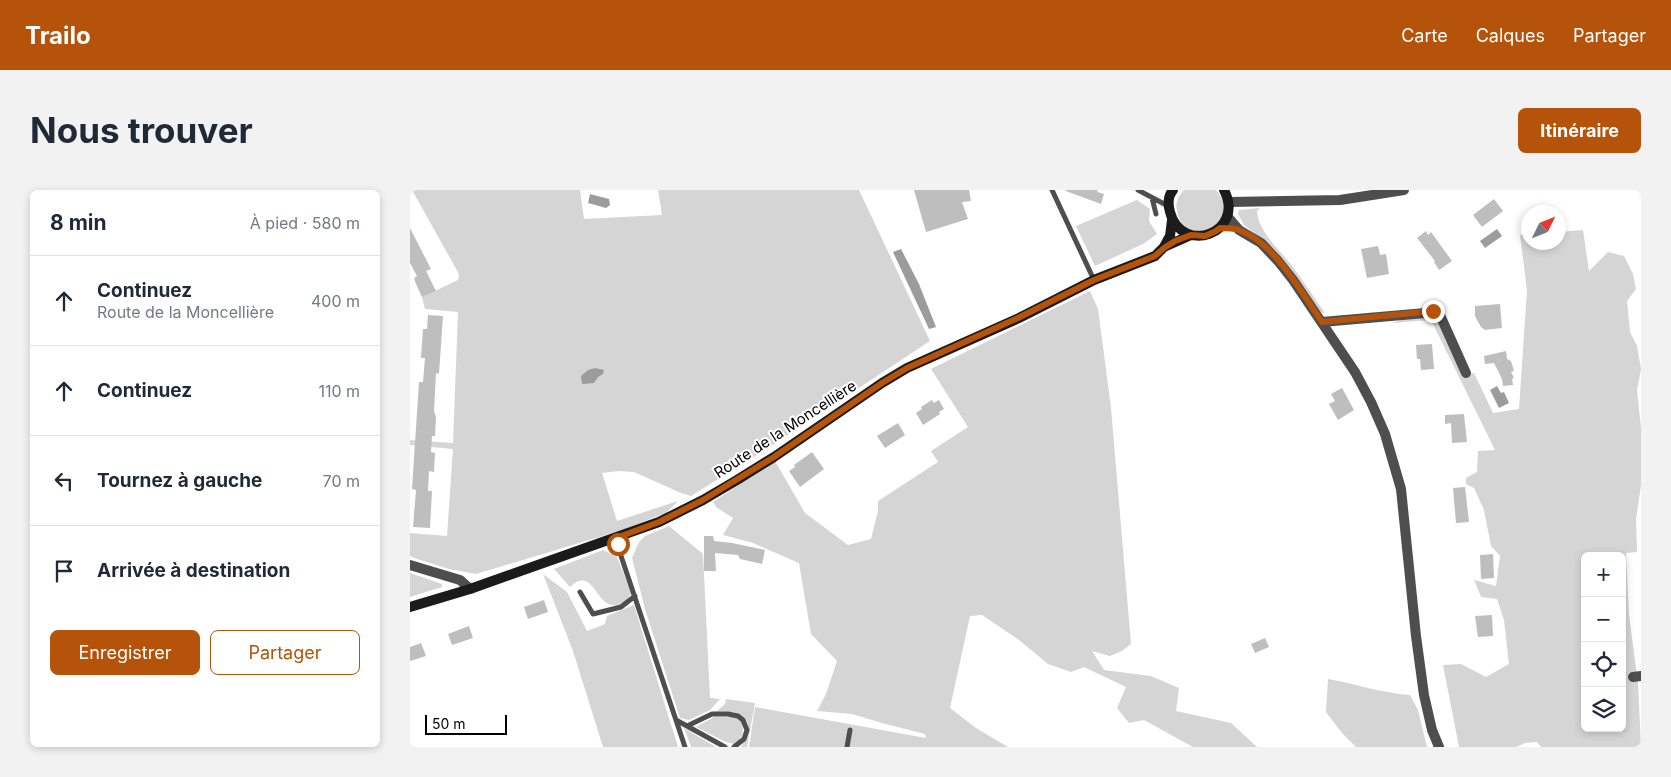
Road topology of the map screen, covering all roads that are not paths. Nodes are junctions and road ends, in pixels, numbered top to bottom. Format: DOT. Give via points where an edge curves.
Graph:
graph roads {
  1 [pos="1052,190"];
  2 [pos="1138,190"];
  3 [pos="1224,190"];
  4 [pos="1404,190"];
  5 [pos="1171,191"];
  6 [pos="1152,198"];
  7 [pos="1229,202"];
  8 [pos="1169,207"];
  9 [pos="1156,214"];
  10 [pos="1227,216"];
  11 [pos="1172,220"];
  12 [pos="1220,228"];
  13 [pos="1239,230"];
  14 [pos="1191,235"];
  15 [pos="1164,248"];
  16 [pos="1094,280"];
  17 [pos="1322,322"];
  18 [pos="1466,372"];
  19 [pos="616,538"];
  20 [pos="410,565"];
  21 [pos="470,588"];
  22 [pos="580,592"];
  23 [pos="635,596"];
  24 [pos="410,607"];
  25 [pos="676,720"];
  26 [pos="686,726"];
  27 [pos="850,730"];
  28 [pos="686,747"];
  29 [pos="725,747"];
  30 [pos="734,747"];
  31 [pos="847,747"];
  32 [pos="1439,747"];
  1 -- 16 [label="lane"];
  2 -- 6 [label="lane"];
  3 -- 7 [label="street"];
  4 -- 7 [label="street" via="1340,200"];
  5 -- 8 [label="street"];
  6 -- 8 [label="lane"];
  6 -- 9 [label="lane"];
  7 -- 10 [label="street"];
  8 -- 11 [label="street"];
  10 -- 12 [label="street"];
  10 -- 13 [label="street"];
  11 -- 14 [label="street" via="1181,231"];
  11 -- 15 [label="street"];
  12 -- 13 [label="street"];
  12 -- 14 [label="street, Route de la Moncellière" via="1205,236"];
  13 -- 17 [label="street" via="1261,243 1278,261"];
  14 -- 15 [label="street, Route de la Moncellière"];
  15 -- 16 [label="street, Route de la Moncellière" via="1155,256"];
  16 -- 19 [label="street, Route de la Moncellière" via="907,368 703,500 659,522"];
  17 -- 18 [label="street" via="1437,312"];
  17 -- 32 [label="street" via="1371,402 1385,434 1401,489 1424,695"];
  19 -- 21 [label="street, Route de la Moncellière"];
  19 -- 23 [label="lane"];
  20 -- 21 [label="street" via="460,580"];
  21 -- 24 [label="street, Route de la Moncellière"];
  22 -- 23 [label="lane" via="593,614 621,607"];
  23 -- 25 [label="lane"];
  25 -- 26 [label="lane"];
  25 -- 28 [label="lane"];
  26 -- 29 [label="lane"];
  26 -- 30 [label="lane" via="712,714 738,716 747,730 744,739"];
  27 -- 31 [label="lane"];
}
